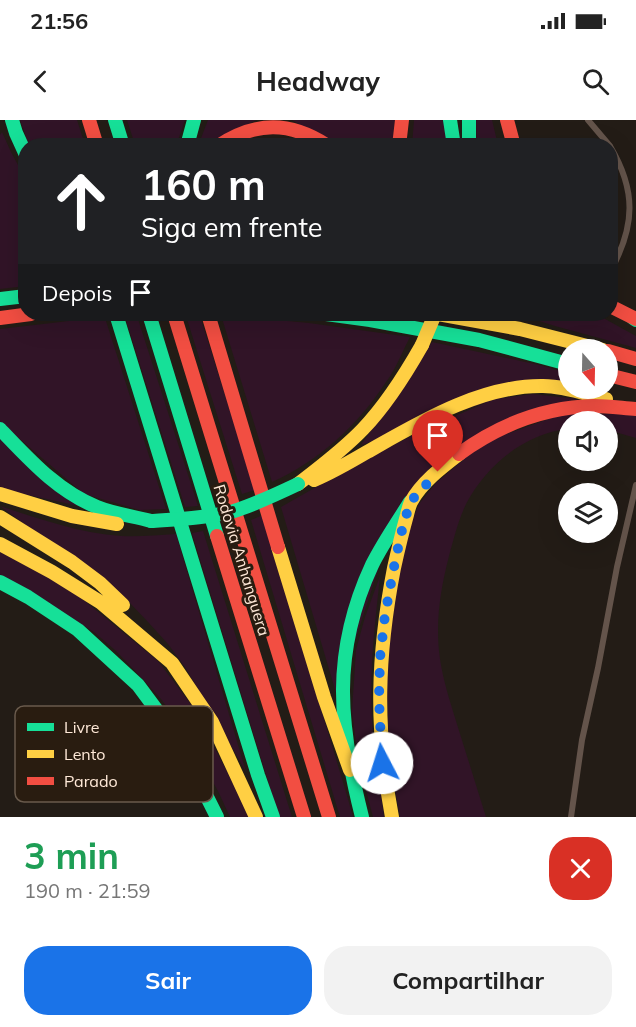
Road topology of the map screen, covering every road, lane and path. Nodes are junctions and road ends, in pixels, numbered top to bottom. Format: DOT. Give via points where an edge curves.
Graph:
graph roads {
  1 [pos="12,120"];
  2 [pos="89,120"];
  3 [pos="115,120"];
  4 [pos="194,120"];
  5 [pos="402,120"];
  6 [pos="450,120"];
  7 [pos="469,120"];
  8 [pos="507,120"];
  9 [pos="588,120"];
  10 [pos="18,138"];
  11 [pos="95,138"];
  12 [pos="121,138"];
  13 [pos="189,138"];
  14 [pos="227,138"];
  15 [pos="319,138"];
  16 [pos="400,138"];
  17 [pos="453,138"];
  18 [pos="469,138"];
  19 [pos="512,138"];
  20 [pos="603,138"];
  21 [pos="618,155"];
  22 [pos="618,256"];
  23 [pos="18,297"];
  24 [pos="0,299"];
  25 [pos="618,310"];
  26 [pos="18,316"];
  27 [pos="0,318"];
  28 [pos="635,319"];
  29 [pos="118,321"];
  30 [pos="151,321"];
  31 [pos="176,321"];
  32 [pos="210,321"];
  33 [pos="375,321"];
  34 [pos="434,321"];
  35 [pos="476,321"];
  36 [pos="503,321"];
  37 [pos="520,329"];
  38 [pos="560,339"];
  39 [pos="618,354"];
  40 [pos="636,359"];
  41 [pos="558,361"];
  42 [pos="618,378"];
  43 [pos="636,382"];
  44 [pos="636,408"];
  45 [pos="0,429"];
  46 [pos="298,484"];
  47 [pos="636,485"];
  48 [pos="0,494"];
  49 [pos="410,502"];
  50 [pos="0,517"];
  51 [pos="151,521"];
  52 [pos="0,544"];
  53 [pos="0,582"];
  54 [pos="172,663"];
  55 [pos="153,706"];
  56 [pos="201,706"];
  57 [pos="213,724"];
  58 [pos="350,770"];
  59 [pos="209,802"];
  60 [pos="216,817"];
  61 [pos="256,817"];
  62 [pos="273,817"];
  63 [pos="304,817"];
  64 [pos="329,817"];
  65 [pos="362,817"];
  66 [pos="393,817"];
  67 [pos="571,817"];
  1 -- 10 [label="main road"];
  2 -- 11 [label="main road"];
  3 -- 12 [label="main road"];
  4 -- 13 [label="main road"];
  5 -- 16 [label="main road"];
  6 -- 17 [label="main road"];
  7 -- 18 [label="main road"];
  8 -- 19 [label="main road"];
  9 -- 20 [label="lane"];
  14 -- 15 [label="main road" via="247,127 274,122 303,128"];
  21 -- 22 [label="lane" via="634,187 635,204 633,220"];
  23 -- 24 [label="main road"];
  25 -- 28 [label="main road"];
  26 -- 27 [label="main road"];
  29 -- 62 [label="main road"];
  30 -- 63 [label="main road, Rodovia Anhanguera"];
  31 -- 64 [label="main road, Rodovia Anhanguera"];
  32 -- 58 [label="main road" via="324,698"];
  33 -- 41 [label="main road" via="479,340"];
  34 -- 46 [label="main road, bridge" via="410,365 371,420"];
  35 -- 37 [label="main road"];
  36 -- 37 [label="main road"];
  37 -- 38 [label="main road"];
  39 -- 40 [label="main road"];
  42 -- 43 [label="main road"];
  44 -- 46 [label="main road" via="566,390 520,387 449,410 318,478"];
  44 -- 49 [label="main road" via="572,407 511,424 463,451"];
  45 -- 51 [label="main road" via="41,472 80,499"];
  46 -- 51 [label="main road, bridge" via="228,512"];
  47 -- 67 [label="lane" via="582,740"];
  48 -- 51 [label="main road" via="84,519 115,524"];
  49 -- 58 [label="main road" via="380,550 350,631 342,699"];
  49 -- 66 [label="main road" via="394,567 380,658 382,763"];
  50 -- 54 [label="main road" via="100,584 148,631"];
  52 -- 54 [label="main road" via="100,602"];
  53 -- 55 [label="main road" via="78,630 138,686"];
  54 -- 56 [label="main road"];
  57 -- 61 [label="main road"];
  58 -- 65 [label="main road"];
  59 -- 60 [label="main road"];
}
